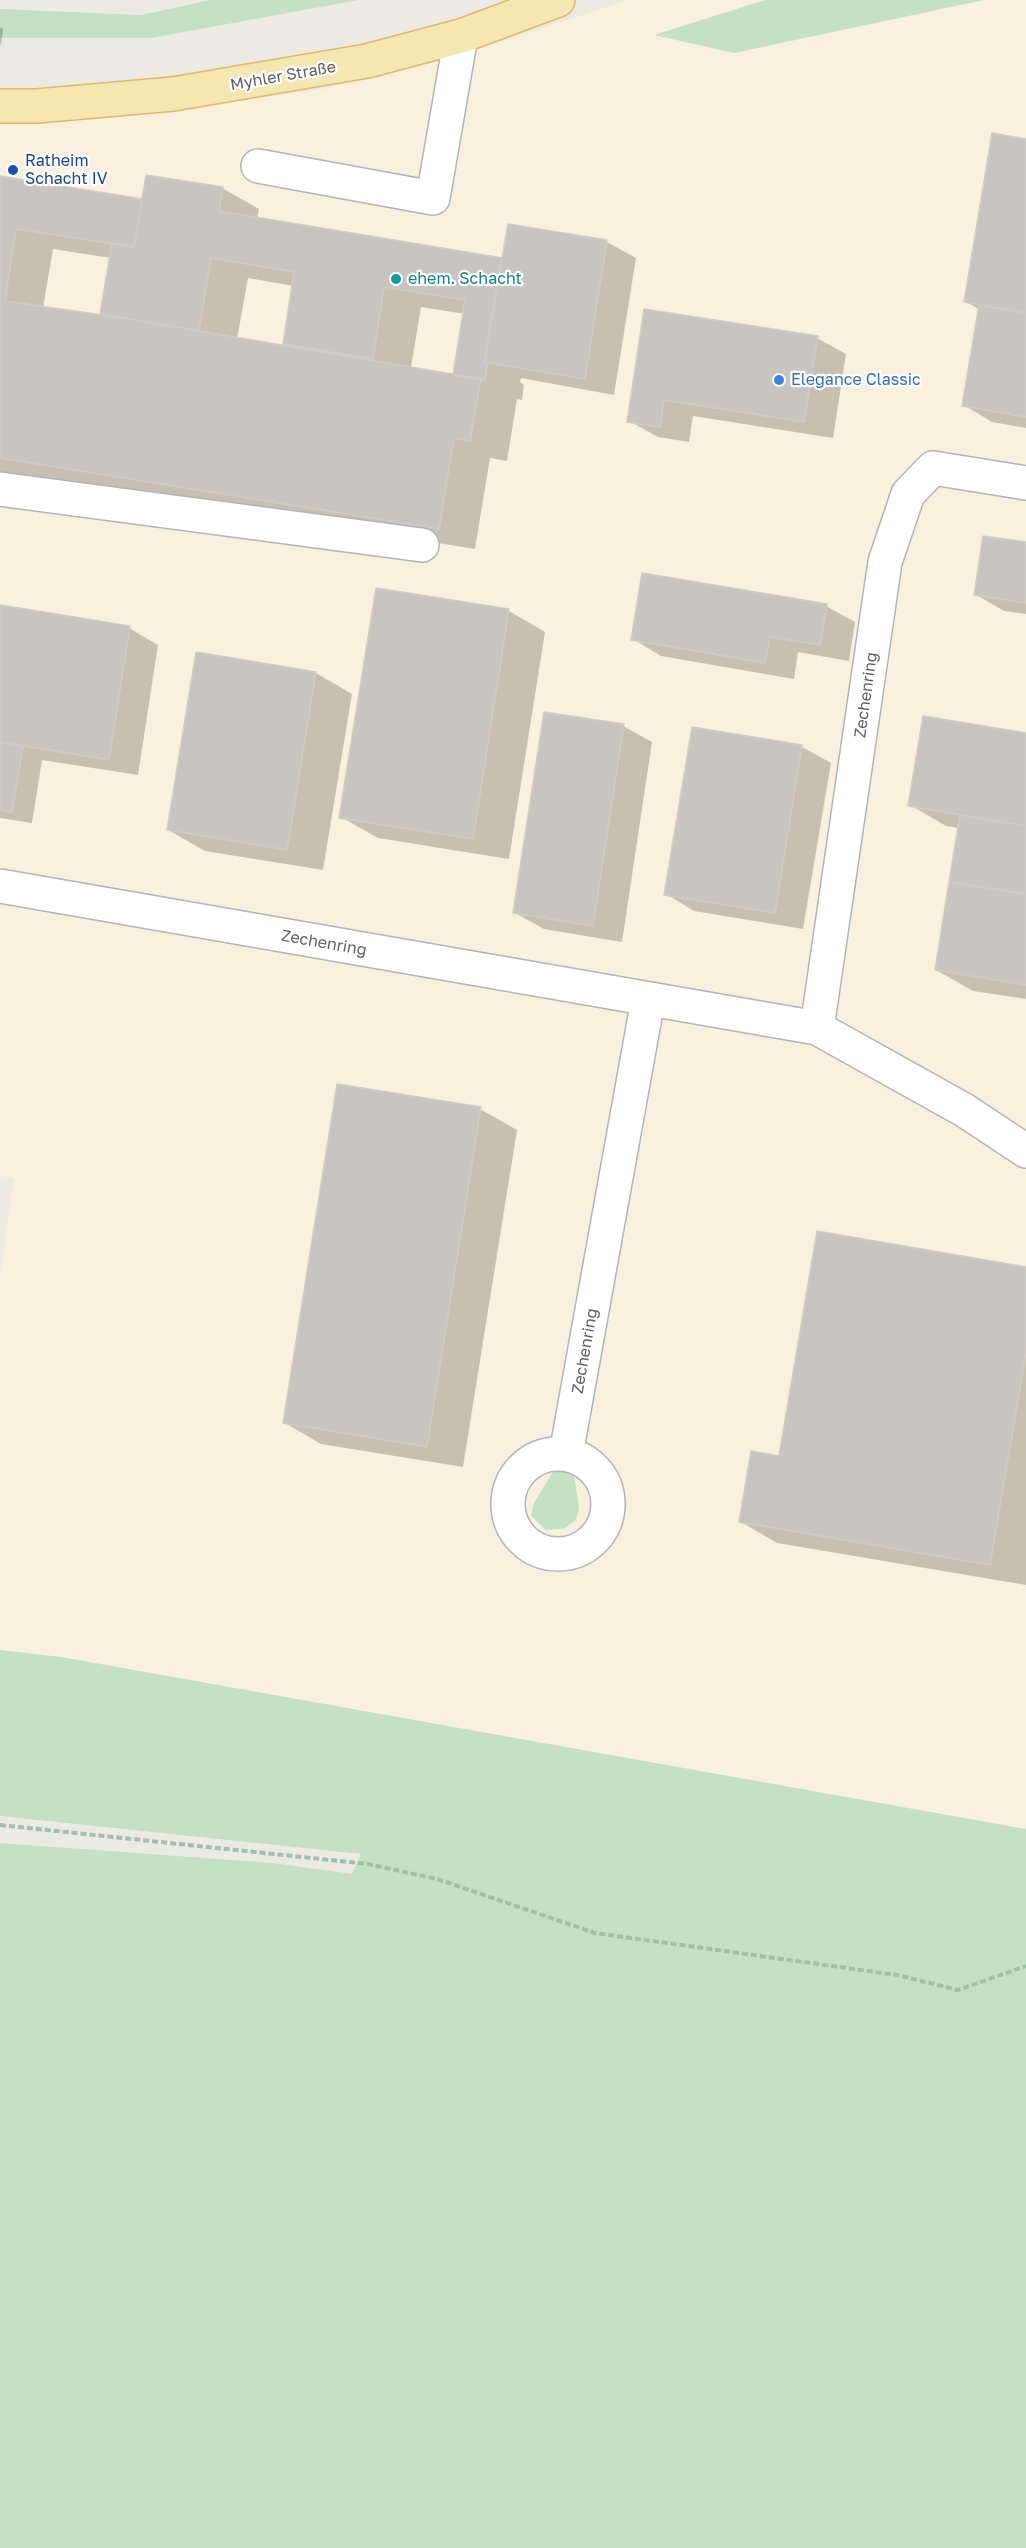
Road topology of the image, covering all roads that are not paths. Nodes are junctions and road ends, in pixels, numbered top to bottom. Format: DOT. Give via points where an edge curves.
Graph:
graph roads {
  1 [pos="558,0"];
  2 [pos="461,36"];
  3 [pos="0,106"];
  4 [pos="258,166"];
  5 [pos="1026,483"];
  6 [pos="0,489"];
  7 [pos="422,545"];
  8 [pos="0,886"];
  9 [pos="648,1000"];
  10 [pos="817,1028"];
  11 [pos="1026,1151"];
  12 [pos="566,1454"];
  1 -- 2 [label="main road, Myhler Straße"];
  2 -- 3 [label="main road, Myhler Straße" via="367,61 173,94"];
  2 -- 4 [label="street" via="433,198"];
  5 -- 10 [label="street, Zechenring" via="933,468 908,494 885,562"];
  6 -- 7 [label="street"];
  8 -- 9 [label="street, Zechenring"];
  9 -- 10 [label="street, Zechenring"];
  9 -- 12 [label="street, Zechenring"];
  10 -- 11 [label="street, Zechenring" via="964,1110"];
}
